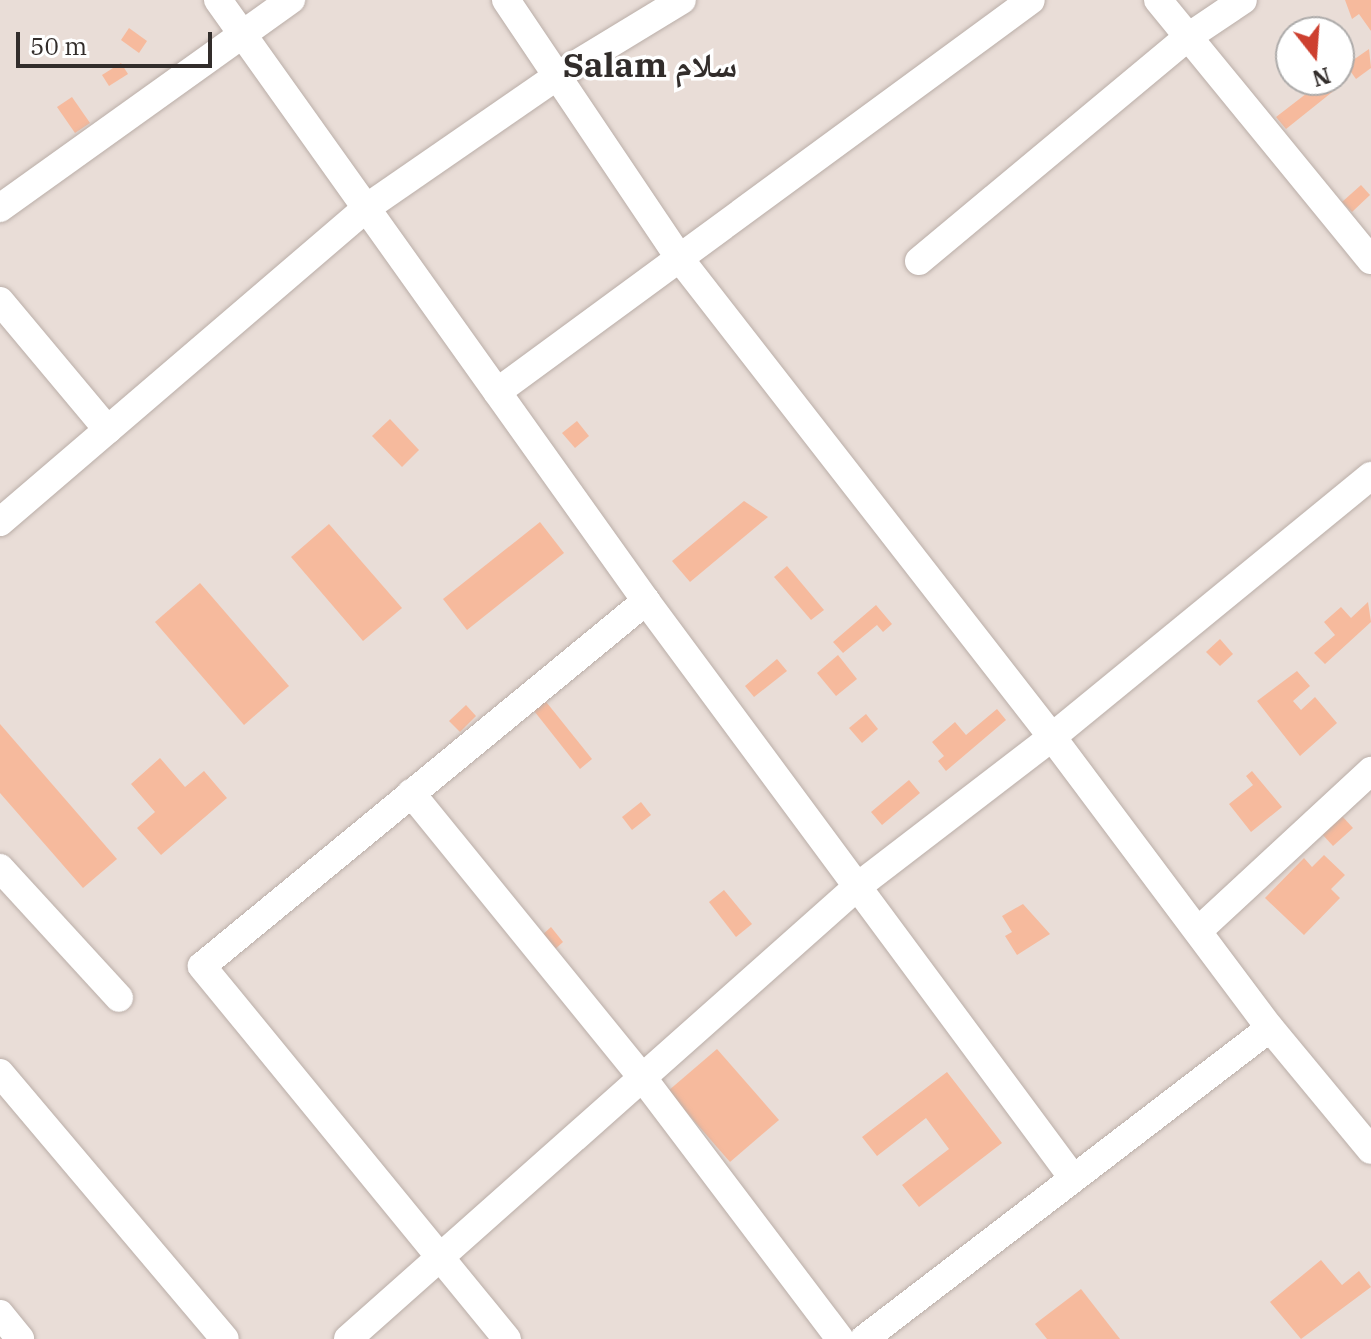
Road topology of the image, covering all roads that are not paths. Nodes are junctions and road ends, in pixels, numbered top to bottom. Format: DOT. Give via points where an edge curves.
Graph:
graph roads {
  1 [pos="218,0"];
  2 [pos="291,0"];
  3 [pos="506,0"];
  4 [pos="682,0"];
  5 [pos="1031,0"];
  6 [pos="1158,0"];
  7 [pos="1243,0"];
  8 [pos="244,37"];
  9 [pos="1188,37"];
  10 [pos="557,76"];
  11 [pos="0,208"];
  12 [pos="366,208"];
  13 [pos="680,259"];
  14 [pos="1371,260"];
  15 [pos="919,261"];
  16 [pos="0,301"];
  17 [pos="497,392"];
  18 [pos="108,430"];
  19 [pos="1371,476"];
  20 [pos="0,522"];
  21 [pos="646,601"];
  22 [pos="1052,737"];
  23 [pos="1371,771"];
  24 [pos="411,793"];
  25 [pos="0,868"];
  26 [pos="858,886"];
  27 [pos="1198,931"];
  28 [pos="119,998"];
  29 [pos="1270,1028"];
  30 [pos="0,1073"];
  31 [pos="642,1077"];
  32 [pos="1371,1150"];
  33 [pos="1073,1178"];
  34 [pos="440,1256"];
  35 [pos="0,1314"];
  36 [pos="20,1339"];
  37 [pos="225,1339"];
  38 [pos="348,1339"];
  39 [pos="507,1339"];
  40 [pos="840,1339"];
  41 [pos="864,1339"];
  1 -- 8 [label="street"];
  2 -- 8 [label="street"];
  3 -- 10 [label="street"];
  4 -- 10 [label="street"];
  5 -- 13 [label="street"];
  6 -- 9 [label="street"];
  7 -- 9 [label="street"];
  8 -- 11 [label="street"];
  8 -- 12 [label="street"];
  9 -- 14 [label="street"];
  9 -- 15 [label="street"];
  10 -- 12 [label="street"];
  10 -- 13 [label="street"];
  12 -- 17 [label="street"];
  12 -- 18 [label="street"];
  13 -- 17 [label="street"];
  13 -- 22 [label="street"];
  16 -- 18 [label="street"];
  17 -- 21 [label="street"];
  18 -- 20 [label="street"];
  19 -- 22 [label="street"];
  21 -- 24 [label="street"];
  21 -- 26 [label="street"];
  22 -- 26 [label="street"];
  22 -- 27 [label="street"];
  23 -- 27 [label="street"];
  24 -- 31 [label="street"];
  24 -- 34 [label="street" via="202,966"];
  25 -- 28 [label="street"];
  26 -- 31 [label="street"];
  26 -- 33 [label="street"];
  27 -- 29 [label="street"];
  29 -- 32 [label="street"];
  29 -- 33 [label="street"];
  30 -- 37 [label="street"];
  31 -- 34 [label="street"];
  31 -- 40 [label="street"];
  33 -- 41 [label="street"];
  34 -- 38 [label="street"];
  34 -- 39 [label="street"];
  35 -- 36 [label="street"];
}
